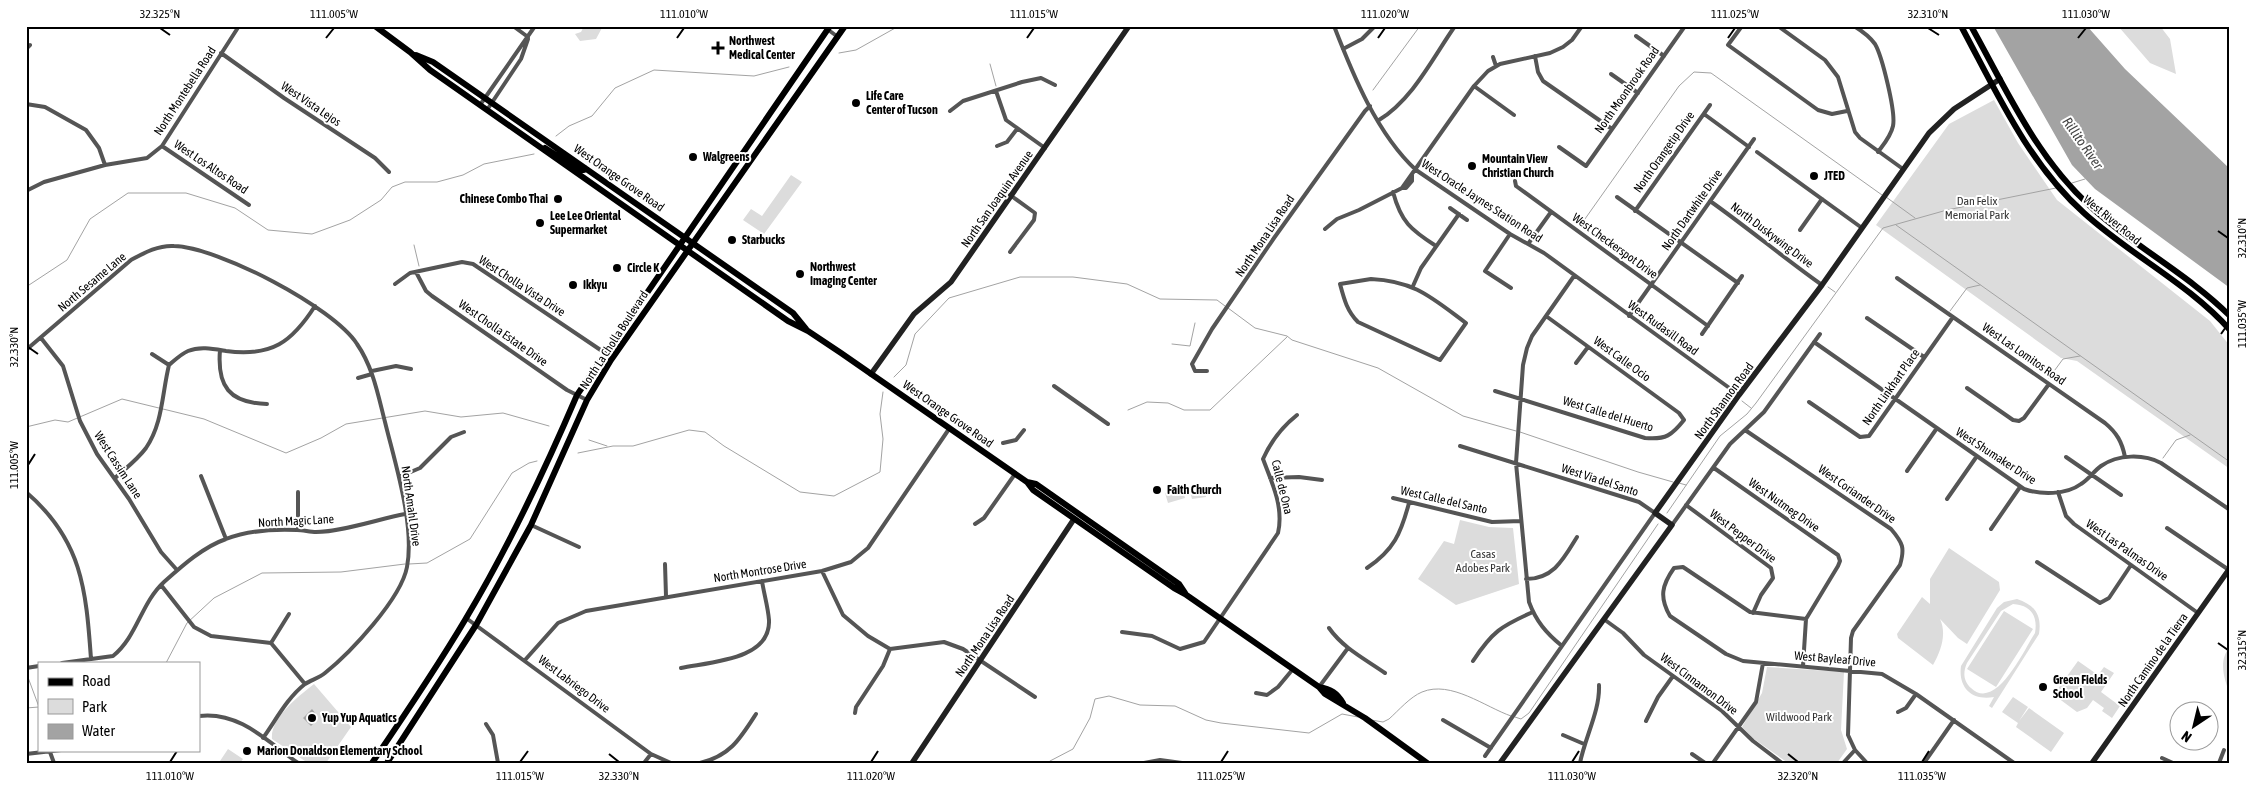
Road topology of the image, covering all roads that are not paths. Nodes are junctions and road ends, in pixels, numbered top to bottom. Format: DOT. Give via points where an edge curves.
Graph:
graph roads {
  1 [pos="239,26"];
  2 [pos="375,26"];
  3 [pos="513,26"];
  4 [pos="535,26"];
  5 [pos="845,26"];
  6 [pos="1129,26"];
  7 [pos="1334,26"];
  8 [pos="1375,26"];
  9 [pos="1455,26"];
  10 [pos="1582,26"];
  11 [pos="1685,26"];
  12 [pos="1742,26"];
  13 [pos="1778,26"];
  14 [pos="1855,26"];
  15 [pos="1961,26"];
  16 [pos="1971,26"];
  17 [pos="827,27"];
  18 [pos="1636,36"];
  19 [pos="528,37"];
  20 [pos="838,37"];
  21 [pos="30,45"];
  22 [pos="26,49"];
  23 [pos="1343,49"];
  24 [pos="410,52"];
  25 [pos="221,53"];
  26 [pos="1534,56"];
  27 [pos="1664,56"];
  28 [pos="1493,57"];
  29 [pos="1496,66"];
  30 [pos="1612,74"];
  31 [pos="2000,79"];
  32 [pos="1992,84"];
  33 [pos="1055,86"];
  34 [pos="1474,86"];
  35 [pos="996,91"];
  36 [pos="1638,93"];
  37 [pos="485,98"];
  38 [pos="492,103"];
  39 [pos="26,104"];
  40 [pos="480,105"];
  41 [pos="1710,105"];
  42 [pos="1370,106"];
  43 [pos="487,110"];
  44 [pos="950,111"];
  45 [pos="1848,111"];
  46 [pos="1704,114"];
  47 [pos="1514,115"];
  48 [pos="1378,120"];
  49 [pos="1017,129"];
  50 [pos="1612,129"];
  51 [pos="1754,139"];
  52 [pos="536,145"];
  53 [pos="162,146"];
  54 [pos="997,146"];
  55 [pos="1559,147"];
  56 [pos="1749,147"];
  57 [pos="1045,148"];
  58 [pos="1757,152"];
  59 [pos="1878,152"];
  60 [pos="105,166"];
  61 [pos="585,168"];
  62 [pos="1903,169"];
  63 [pos="1416,170"];
  64 [pos="389,172"];
  65 [pos="1515,181"];
  66 [pos="26,192"];
  67 [pos="1393,192"];
  68 [pos="1010,195"];
  69 [pos="1617,197"];
  70 [pos="1822,199"];
  71 [pos="1710,201"];
  72 [pos="248,205"];
  73 [pos="1450,208"];
  74 [pos="1635,210"];
  75 [pos="1552,212"];
  76 [pos="1459,214"];
  77 [pos="1467,220"];
  78 [pos="1862,228"];
  79 [pos="1326,229"];
  80 [pos="1800,230"];
  81 [pos="1510,234"];
  82 [pos="684,237"];
  83 [pos="694,243"];
  84 [pos="1681,243"];
  85 [pos="1528,244"];
  86 [pos="679,245"];
  87 [pos="1436,246"];
  88 [pos="687,251"];
  89 [pos="1010,252"];
  90 [pos="416,272"];
  91 [pos="1574,276"];
  92 [pos="1742,276"];
  93 [pos="1897,278"];
  94 [pos="1738,283"];
  95 [pos="396,284"];
  96 [pos="1651,285"];
  97 [pos="1822,285"];
  98 [pos="1413,286"];
  99 [pos="1511,288"];
  100 [pos="315,306"];
  101 [pos="1546,316"];
  102 [pos="1629,316"];
  103 [pos="2230,316"];
  104 [pos="1953,317"];
  105 [pos="1867,318"];
  106 [pos="1708,326"];
  107 [pos="2229,328"];
  108 [pos="808,331"];
  109 [pos="1702,334"];
  110 [pos="1820,334"];
  111 [pos="41,338"];
  112 [pos="1814,342"];
  113 [pos="1588,347"];
  114 [pos="26,350"];
  115 [pos="220,350"];
  116 [pos="152,354"];
  117 [pos="605,354"];
  118 [pos="1924,357"];
  119 [pos="1576,363"];
  120 [pos="169,365"];
  121 [pos="411,369"];
  122 [pos="1206,371"];
  123 [pos="372,373"];
  124 [pos="871,374"];
  125 [pos="358,378"];
  126 [pos="2048,384"];
  127 [pos="1054,386"];
  128 [pos="1967,388"];
  129 [pos="1495,391"];
  130 [pos="577,395"];
  131 [pos="1739,395"];
  132 [pos="1520,398"];
  133 [pos="1895,399"];
  134 [pos="588,400"];
  135 [pos="1810,402"];
  136 [pos="267,404"];
  137 [pos="1297,415"];
  138 [pos="1684,420"];
  139 [pos="1108,424"];
  140 [pos="1937,428"];
  141 [pos="949,429"];
  142 [pos="1024,430"];
  143 [pos="1746,430"];
  144 [pos="464,432"];
  145 [pos="1003,443"];
  146 [pos="1460,446"];
  147 [pos="1977,456"];
  148 [pos="2066,457"];
  149 [pos="2125,457"];
  150 [pos="1516,464"];
  151 [pos="1714,468"];
  152 [pos="1907,471"];
  153 [pos="1015,474"];
  154 [pos="2091,474"];
  155 [pos="201,476"];
  156 [pos="399,477"];
  157 [pos="115,478"];
  158 [pos="1270,478"];
  159 [pos="1322,480"];
  160 [pos="1027,482"];
  161 [pos="2020,486"];
  162 [pos="26,492"];
  163 [pos="298,492"];
  164 [pos="2058,492"];
  165 [pos="2121,495"];
  166 [pos="1393,498"];
  167 [pos="1947,499"];
  168 [pos="1409,503"];
  169 [pos="1686,506"];
  170 [pos="2230,510"];
  171 [pos="1654,513"];
  172 [pos="405,514"];
  173 [pos="1074,519"];
  174 [pos="1521,521"];
  175 [pos="975,524"];
  176 [pos="531,525"];
  177 [pos="1672,525"];
  178 [pos="1990,528"];
  179 [pos="2167,528"];
  180 [pos="298,530"];
  181 [pos="1578,537"];
  182 [pos="226,539"];
  183 [pos="579,547"];
  184 [pos="1681,561"];
  185 [pos="2037,562"];
  186 [pos="665,564"];
  187 [pos="2131,565"];
  188 [pos="1681,567"];
  189 [pos="1367,568"];
  190 [pos="2229,569"];
  191 [pos="177,570"];
  192 [pos="822,571"];
  193 [pos="1526,579"];
  194 [pos="762,581"];
  195 [pos="161,585"];
  196 [pos="1185,594"];
  197 [pos="666,596"];
  198 [pos="1533,612"];
  199 [pos="1753,613"];
  200 [pos="2198,613"];
  201 [pos="289,614"];
  202 [pos="466,618"];
  203 [pos="1220,618"];
  204 [pos="1806,619"];
  205 [pos="1605,620"];
  206 [pos="476,625"];
  207 [pos="1329,628"];
  208 [pos="1122,632"];
  209 [pos="271,643"];
  210 [pos="1562,646"];
  211 [pos="1348,648"];
  212 [pos="890,649"];
  213 [pos="91,659"];
  214 [pos="525,660"];
  215 [pos="980,661"];
  216 [pos="1473,661"];
  217 [pos="69,662"];
  218 [pos="1764,663"];
  219 [pos="1802,666"];
  220 [pos="681,668"];
  221 [pos="1293,669"];
  222 [pos="1850,670"];
  223 [pos="1385,673"];
  224 [pos="1673,676"];
  225 [pos="305,684"];
  226 [pos="1599,685"];
  227 [pos="1319,687"];
  228 [pos="1256,693"];
  229 [pos="1916,694"];
  230 [pos="1035,697"];
  231 [pos="1898,712"];
  232 [pos="855,713"];
  233 [pos="756,714"];
  234 [pos="200,716"];
  235 [pos="1443,720"];
  236 [pos="1646,720"];
  237 [pos="1954,720"];
  238 [pos="486,724"];
  239 [pos="1738,727"];
  240 [pos="1563,735"];
  241 [pos="263,738"];
  242 [pos="1584,744"];
  243 [pos="1491,748"];
  244 [pos="1855,750"];
  245 [pos="2224,750"];
  246 [pos="50,752"];
  247 [pos="26,754"];
  248 [pos="651,754"];
  249 [pos="1692,754"];
  250 [pos="1485,756"];
  251 [pos="2157,761"];
  252 [pos="1426,762"];
  253 [pos="1779,762"];
  254 [pos="54,763"];
  255 [pos="298,763"];
  256 [pos="372,763"];
  257 [pos="387,763"];
  258 [pos="498,763"];
  259 [pos="644,763"];
  260 [pos="671,763"];
  261 [pos="700,763"];
  262 [pos="912,763"];
  263 [pos="1144,763"];
  264 [pos="1182,763"];
  265 [pos="1432,763"];
  266 [pos="1500,763"];
  267 [pos="1580,763"];
  268 [pos="1705,763"];
  269 [pos="1713,763"];
  270 [pos="1843,763"];
  271 [pos="1867,763"];
  272 [pos="1924,763"];
  273 [pos="2014,763"];
  274 [pos="2092,763"];
  275 [pos="2173,763"];
  276 [pos="2219,763"];
  1 -- 25 [label="street, North Montebella Road"];
  2 -- 24 [label="main road, West Orange Grove Road"];
  3 -- 19 [label="street"];
  4 -- 19 [label="street"];
  5 -- 20 [label="main road, North La Cholla Boulevard"];
  6 -- 57 [label="street, North San Joaquin Avenue"];
  7 -- 23 [label="street, West Oracle Jaynes Station Road"];
  8 -- 23 [label="street" via="1362,39"];
  9 -- 48 [label="street" via="1404,100"];
  10 -- 26 [label="street" via="1563,48"];
  11 -- 27 [label="street, North Moonbrook Road"];
  12 -- 45 [label="street" via="1728,45 1818,110 1832,114"];
  13 -- 45 [label="street" via="1828,63 1838,77"];
  14 -- 59 [label="street" via="1878,49 1893,109 1890,136"];
  15 -- 32 [label="main road, West River Road"];
  16 -- 31 [label="main road, West River Road"];
  17 -- 20 [label="street"];
  17 -- 82 [label="main road, North La Cholla Boulevard"];
  18 -- 27 [label="street"];
  19 -- 37 [label="street"];
  19 -- 38 [label="street" via="521,59"];
  20 -- 83 [label="main road, North La Cholla Boulevard"];
  21 -- 22 [label="street"];
  23 -- 42 [label="street, West Oracle Jaynes Station Road"];
  24 -- 37 [label="main road, West Orange Grove Road" via="433,62"];
  24 -- 40 [label="main road, West Orange Grove Road"];
  25 -- 53 [label="street, North Montebella Road"];
  25 -- 64 [label="street, West Vista Lejos" via="375,158"];
  26 -- 29 [label="street"];
  26 -- 50 [label="street" via="1543,81"];
  27 -- 36 [label="street, North Moonbrook Road"];
  28 -- 29 [label="street"];
  29 -- 34 [label="street"];
  30 -- 36 [label="street"];
  31 -- 32 [label="street, North Shannon Road"];
  31 -- 103 [label="main road, West River Road" via="2039,147 2075,192"];
  32 -- 62 [label="street, North Shannon Road" via="1954,109 1929,133"];
  32 -- 107 [label="main road, West River Road" via="2033,154 2064,194 2084,214 2200,301"];
  33 -- 35 [label="street" via="1040,78"];
  34 -- 47 [label="street"];
  34 -- 63 [label="street"];
  35 -- 44 [label="street" via="963,101"];
  35 -- 49 [label="street" via="1006,120"];
  36 -- 50 [label="street, North Moonbrook Road"];
  37 -- 38 [label="main road, West Orange Grove Road"];
  37 -- 40 [label="street"];
  38 -- 43 [label="street"];
  38 -- 61 [label="main road, West Orange Grove Road"];
  39 -- 60 [label="street" via="45,107 86,130 99,148"];
  40 -- 43 [label="main road, West Orange Grove Road"];
  41 -- 46 [label="street, North Orangetip Drive"];
  42 -- 48 [label="street, West Oracle Jaynes Station Road"];
  42 -- 122 [label="street, North Mona Lisa Road" via="1212,330 1192,364 1196,371"];
  43 -- 52 [label="main road, West Orange Grove Road"];
  45 -- 59 [label="street" via="1855,132"];
  46 -- 56 [label="street"];
  46 -- 74 [label="street, North Orangetip Drive"];
  48 -- 63 [label="street, West Oracle Jaynes Station Road" via="1402,158"];
  49 -- 54 [label="street" via="1007,142"];
  49 -- 57 [label="street"];
  50 -- 55 [label="street, North Moonbrook Road" via="1586,166"];
  51 -- 56 [label="street, North Dartwhite Drive"];
  52 -- 61 [label="main road" via="555,153 579,170"];
  52 -- 86 [label="main road, West Orange Grove Road"];
  53 -- 60 [label="street, North Montebella Road" via="147,158"];
  53 -- 72 [label="street, West Los Altos Road"];
  56 -- 71 [label="street, North Dartwhite Drive"];
  57 -- 68 [label="street, North San Joaquin Avenue"];
  58 -- 70 [label="street"];
  59 -- 62 [label="street"];
  60 -- 66 [label="street, North Montebella Road" via="44,182"];
  61 -- 82 [label="main road, West Orange Grove Road"];
  62 -- 78 [label="street, North Shannon Road"];
  63 -- 67 [label="street" via="1406,188"];
  63 -- 81 [label="street, West Oracle Jaynes Station Road"];
  65 -- 75 [label="street, West Checkerspot Drive" via="1516,186"];
  67 -- 79 [label="street" via="1337,219"];
  67 -- 87 [label="street" via="1404,221 1414,232"];
  68 -- 89 [label="street" via="1036,213"];
  68 -- 124 [label="street, North San Joaquin Avenue" via="950,282 914,314"];
  69 -- 74 [label="street"];
  70 -- 78 [label="street"];
  70 -- 80 [label="street"];
  71 -- 84 [label="street, North Dartwhite Drive"];
  71 -- 97 [label="street, North Duskywing Drive"];
  73 -- 76 [label="street"];
  74 -- 84 [label="street"];
  75 -- 85 [label="street"];
  75 -- 96 [label="street, West Checkerspot Drive"];
  76 -- 77 [label="street"];
  76 -- 87 [label="street"];
  78 -- 97 [label="street, North Shannon Road"];
  81 -- 85 [label="street, West Oracle Jaynes Station Road"];
  81 -- 99 [label="street" via="1485,271"];
  82 -- 83 [label="main road, West Orange Grove Road"];
  82 -- 86 [label="main road, North La Cholla Boulevard"];
  83 -- 88 [label="main road, North La Cholla Boulevard"];
  83 -- 108 [label="main road, West Orange Grove Road" via="794,313"];
  84 -- 94 [label="street"];
  84 -- 96 [label="street, North Dartwhite Drive"];
  85 -- 91 [label="street, West Oracle Jaynes Station Road"];
  86 -- 88 [label="main road, West Orange Grove Road"];
  86 -- 117 [label="main road, North La Cholla Boulevard"];
  87 -- 98 [label="street"];
  88 -- 108 [label="main road, West Orange Grove Road" via="788,321"];
  88 -- 134 [label="main road, North La Cholla Boulevard" via="611,360"];
  90 -- 95 [label="street, West Cholla Vista Drive" via="404,276"];
  90 -- 117 [label="street, West Cholla Vista Drive" via="462,262 473,264"];
  90 -- 130 [label="street, West Cholla Estate Drive" via="432,296"];
  91 -- 101 [label="street"];
  91 -- 102 [label="street, West Rudasill Road"];
  92 -- 94 [label="street"];
  93 -- 104 [label="street, West Las Lomitos Road"];
  94 -- 106 [label="street"];
  96 -- 102 [label="street, North Dartwhite Drive"];
  96 -- 106 [label="street, West Checkerspot Drive"];
  97 -- 131 [label="street, North Shannon Road"];
  98 -- 98 [label="street" via="1466,323 1440,360 1358,322 1345,305 1340,284 1371,279"];
  100 -- 111 [label="street, North Sesame Lane" via="269,279 204,252 174,246 151,249 131,260"];
  100 -- 115 [label="street" via="292,337 276,346 259,352"];
  100 -- 123 [label="street, North Amahl Drive" via="342,325 357,343"];
  101 -- 113 [label="street, West Calle Ocio"];
  101 -- 132 [label="street" via="1527,348"];
  102 -- 131 [label="street, West Rudasill Road"];
  104 -- 118 [label="street, North Linkhart Place"];
  104 -- 126 [label="street, West Las Lomitos Road"];
  105 -- 118 [label="street"];
  106 -- 109 [label="street"];
  108 -- 124 [label="main road, West Orange Grove Road"];
  110 -- 112 [label="street"];
  111 -- 114 [label="street, North Sesame Lane"];
  111 -- 157 [label="street, West Cassim Lane" via="63,366 80,421 97,454"];
  112 -- 133 [label="street, West Shumaker Drive"];
  112 -- 143 [label="street" via="1764,412"];
  113 -- 119 [label="street"];
  113 -- 138 [label="street, West Calle Ocio" via="1679,413"];
  115 -- 120 [label="street" via="201,348 188,351"];
  115 -- 136 [label="street" via="220,378 228,389 243,402"];
  116 -- 120 [label="street"];
  117 -- 130 [label="main road, North La Cholla Boulevard"];
  118 -- 133 [label="street, North Linkhart Place"];
  120 -- 157 [label="street" via="155,432 145,449"];
  121 -- 123 [label="street" via="396,366"];
  123 -- 125 [label="street"];
  123 -- 156 [label="street, North Amahl Drive"];
  124 -- 141 [label="main road, West Orange Grove Road"];
  126 -- 128 [label="street" via="2020,422"];
  126 -- 149 [label="street, West Las Lomitos Road" via="2115,431"];
  127 -- 139 [label="street"];
  129 -- 132 [label="street, West Calle del Huerto"];
  130 -- 134 [label="street, West Cholla Estate Drive"];
  130 -- 202 [label="main road, North La Cholla Boulevard" via="550,457"];
  131 -- 171 [label="street, North Shannon Road"];
  132 -- 138 [label="street, West Calle del Huerto" via="1645,438 1668,436"];
  132 -- 150 [label="street"];
  133 -- 135 [label="street, North Linkhart Place" via="1866,439"];
  133 -- 140 [label="street, West Shumaker Drive"];
  134 -- 176 [label="main road, North La Cholla Boulevard"];
  137 -- 158 [label="street, Calle de Ona" via="1283,427 1268,449 1264,459"];
  140 -- 147 [label="street, West Shumaker Drive"];
  140 -- 152 [label="street"];
  141 -- 153 [label="main road, West Orange Grove Road"];
  141 -- 192 [label="street, North Montrose Drive" via="868,548 851,562"];
  142 -- 145 [label="street" via="1016,440"];
  143 -- 151 [label="street" via="1730,444"];
  143 -- 222 [label="street, West Coriander Drive" via="1891,530 1900,540 1904,552 1900,565 1851,638"];
  144 -- 156 [label="street" via="451,437 420,468"];
  146 -- 150 [label="street, West Via del Santo"];
  147 -- 161 [label="street, West Shumaker Drive"];
  147 -- 167 [label="street"];
  148 -- 154 [label="street"];
  149 -- 154 [label="street, West Shumaker Drive" via="2103,465"];
  149 -- 170 [label="street, West Shumaker Drive" via="2152,458"];
  150 -- 171 [label="street, West Via del Santo" via="1639,502"];
  150 -- 174 [label="street"];
  151 -- 169 [label="street"];
  151 -- 204 [label="street, West Nutmeg Drive" via="1833,551 1841,560"];
  153 -- 160 [label="main road, West Orange Grove Road"];
  153 -- 175 [label="street" via="984,518"];
  154 -- 164 [label="street, West Shumaker Drive" via="2081,484"];
  154 -- 165 [label="street"];
  155 -- 182 [label="street"];
  156 -- 172 [label="street, North Amahl Drive"];
  157 -- 191 [label="street, West Cassim Lane" via="160,552"];
  158 -- 159 [label="street"];
  158 -- 203 [label="street, Calle de Ona" via="1280,512 1278,533"];
  160 -- 173 [label="main road, West Orange Grove Road" via="1033,490"];
  160 -- 196 [label="main road, West Orange Grove Road" via="1036,484 1179,584"];
  161 -- 164 [label="street, West Shumaker Drive" via="2037,494"];
  161 -- 178 [label="street"];
  162 -- 213 [label="street" via="50,514 76,559 88,616"];
  163 -- 180 [label="street"];
  164 -- 187 [label="street, West Las Palmas Drive" via="2066,516 2074,524"];
  166 -- 168 [label="street, West Calle del Santo"];
  168 -- 174 [label="street, West Calle del Santo" via="1492,522"];
  168 -- 189 [label="street" via="1402,530 1382,558"];
  169 -- 177 [label="street"];
  169 -- 199 [label="street, West Pepper Drive" via="1775,573 1760,595"];
  171 -- 177 [label="street, West Via del Santo"];
  171 -- 210 [label="street, North Shannon Road"];
  172 -- 180 [label="street, North Magic Lane" via="337,529"];
  172 -- 225 [label="street, North Amahl Drive" via="409,543 407,568 398,592 382,615 337,662 323,675"];
  173 -- 196 [label="main road, West Orange Grove Road"];
  173 -- 215 [label="street, North Mona Lisa Road"];
  174 -- 193 [label="street"];
  176 -- 183 [label="street"];
  176 -- 206 [label="main road, North La Cholla Boulevard"];
  177 -- 205 [label="street"];
  179 -- 190 [label="street"];
  180 -- 182 [label="street, North Magic Lane" via="265,531"];
  181 -- 193 [label="street" via="1552,572 1542,578"];
  182 -- 191 [label="street, North Magic Lane"];
  184 -- 188 [label="street"];
  185 -- 187 [label="street" via="2102,605"];
  186 -- 197 [label="street"];
  187 -- 200 [label="street, West Las Palmas Drive"];
  188 -- 199 [label="street"];
  188 -- 218 [label="street, West Bayleaf Drive" via="1674,568 1663,585 1664,606 1670,616 1726,654 1743,661"];
  190 -- 200 [label="street, North Camino de la Tierra"];
  191 -- 195 [label="street, North Magic Lane"];
  192 -- 194 [label="street, North Montrose Drive"];
  192 -- 212 [label="street" via="843,614 868,636"];
  193 -- 198 [label="street"];
  194 -- 197 [label="street, North Montrose Drive"];
  194 -- 220 [label="street" via="769,621 761,644 742,655"];
  195 -- 209 [label="street" via="194,627 212,636"];
  195 -- 213 [label="street, North Magic Lane" via="146,603 120,651 113,656"];
  196 -- 203 [label="main road, West Orange Grove Road"];
  197 -- 214 [label="street, North Montrose Drive" via="586,610 558,623"];
  198 -- 210 [label="street" via="1543,628"];
  198 -- 216 [label="street" via="1499,629"];
  199 -- 204 [label="street"];
  200 -- 274 [label="street, North Camino de la Tierra"];
  201 -- 209 [label="street"];
  202 -- 206 [label="street, West Labriego Drive"];
  202 -- 256 [label="main road, North La Cholla Boulevard"];
  203 -- 208 [label="street, Calle de Ona" via="1204,642 1180,649 1152,636"];
  203 -- 221 [label="main road, West Orange Grove Road"];
  204 -- 219 [label="street"];
  205 -- 224 [label="street, West Cinnamon Drive"];
  205 -- 266 [label="street"];
  206 -- 214 [label="street, West Labriego Drive"];
  206 -- 257 [label="main road, North La Cholla Boulevard"];
  207 -- 211 [label="street"];
  209 -- 225 [label="street"];
  210 -- 243 [label="street, North Shannon Road"];
  211 -- 223 [label="street"];
  211 -- 227 [label="street"];
  212 -- 215 [label="street" via="944,642"];
  212 -- 232 [label="street"];
  213 -- 217 [label="street, North Magic Lane"];
  214 -- 248 [label="street, West Labriego Drive"];
  215 -- 230 [label="street"];
  215 -- 262 [label="street, North Mona Lisa Road"];
  218 -- 219 [label="street, West Bayleaf Drive"];
  218 -- 239 [label="street" via="1756,702"];
  219 -- 222 [label="street, West Bayleaf Drive"];
  221 -- 227 [label="main road, West Orange Grove Road"];
  221 -- 228 [label="street" via="1267,695"];
  222 -- 229 [label="street, West Bayleaf Drive" via="1882,674"];
  222 -- 244 [label="street, West Coriander Drive" via="1848,735"];
  224 -- 236 [label="street"];
  224 -- 239 [label="street, West Cinnamon Drive" via="1722,711"];
  225 -- 241 [label="street, North Amahl Drive" via="290,699"];
  226 -- 242 [label="street" via="1600,697"];
  227 -- 252 [label="main road, West Orange Grove Road" via="1338,695 1343,703"];
  229 -- 231 [label="street" via="1906,708"];
  229 -- 237 [label="street, West Bayleaf Drive"];
  233 -- 261 [label="street" via="741,737 722,756"];
  234 -- 241 [label="street" via="225,716"];
  235 -- 243 [label="street"];
  237 -- 272 [label="street"];
  237 -- 273 [label="street, West Bayleaf Drive"];
  238 -- 258 [label="street" via="493,735"];
  239 -- 253 [label="street, West Cinnamon Drive"];
  239 -- 269 [label="street"];
  240 -- 242 [label="street"];
  241 -- 255 [label="street"];
  242 -- 267 [label="street"];
  243 -- 250 [label="street, North Shannon Road"];
  244 -- 270 [label="street"];
  244 -- 271 [label="street, West Coriander Drive"];
  245 -- 276 [label="street"];
  246 -- 247 [label="street"];
  246 -- 254 [label="street"];
  248 -- 259 [label="street"];
  248 -- 260 [label="street, West Labriego Drive"];
  249 -- 268 [label="street"];
  251 -- 275 [label="street" via="2161,756"];
  252 -- 265 [label="main road, West Orange Grove Road"];
  263 -- 264 [label="street" via="1160,760"];
}
